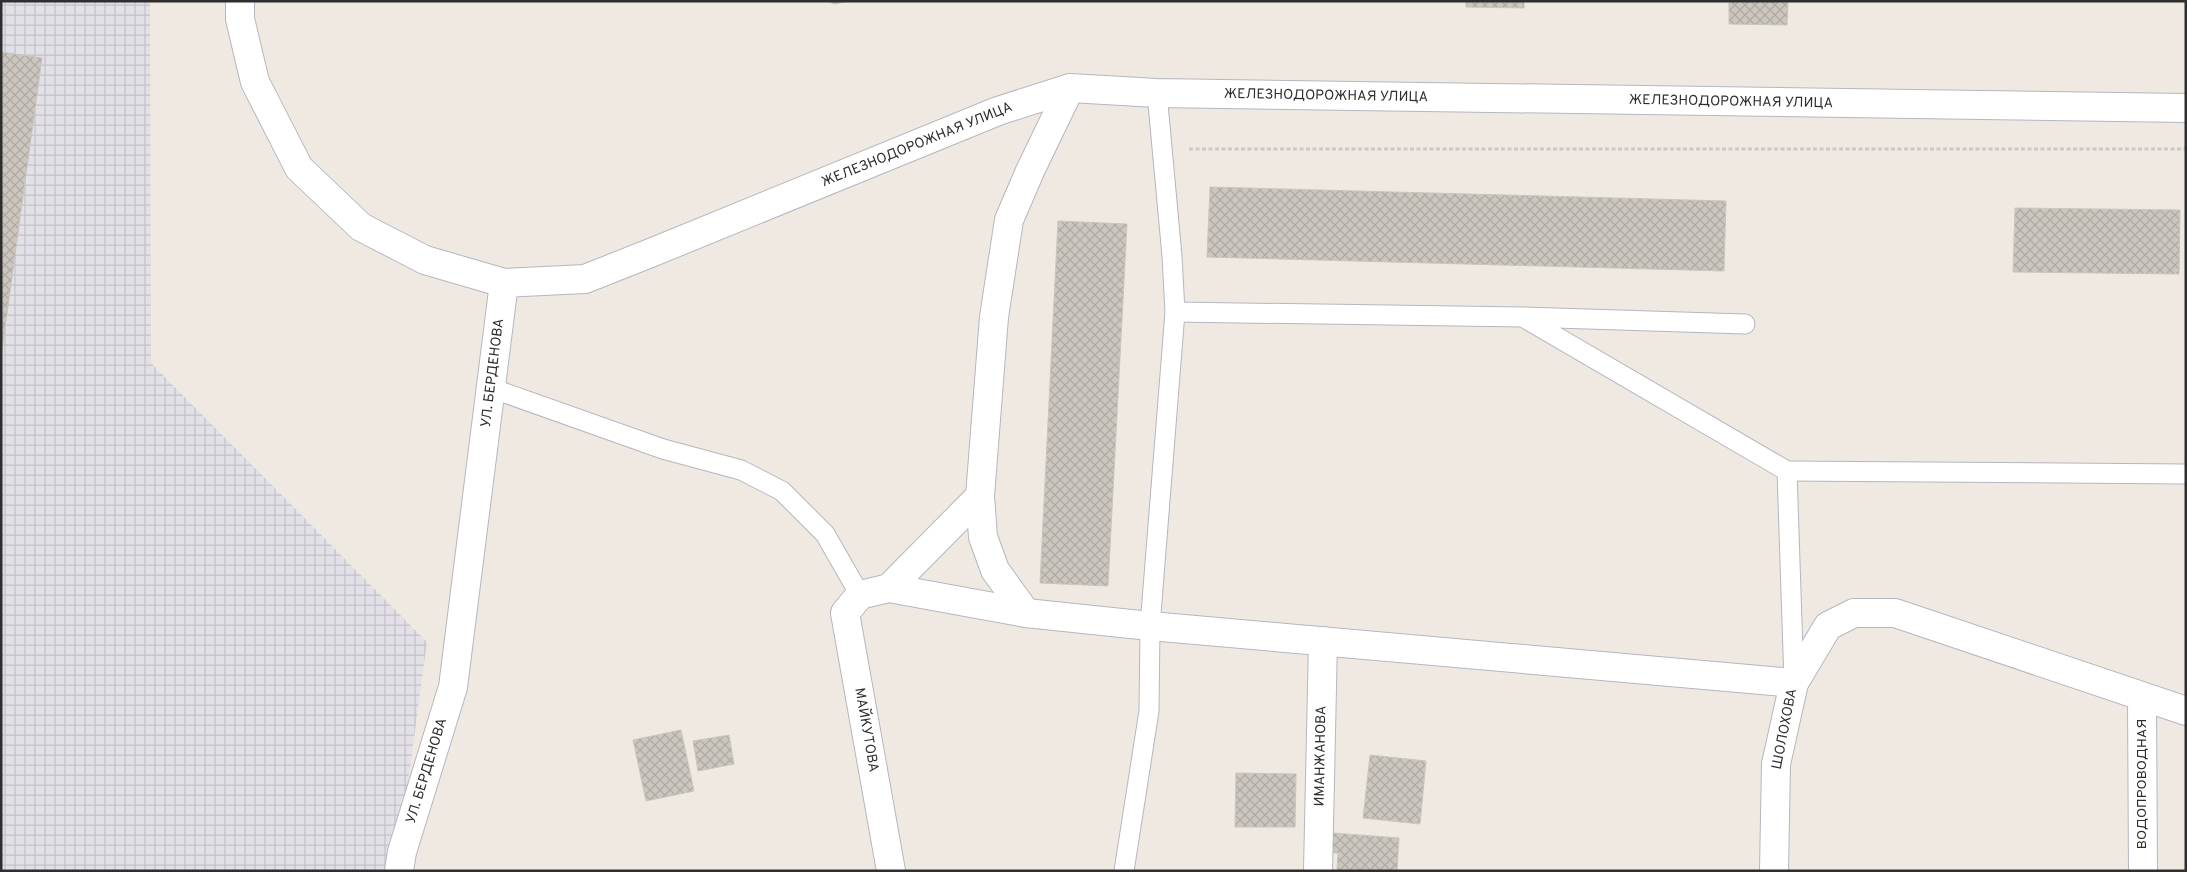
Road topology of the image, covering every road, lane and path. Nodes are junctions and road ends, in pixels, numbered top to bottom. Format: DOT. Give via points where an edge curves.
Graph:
graph roads {
  1 [pos="240,1"];
  2 [pos="1070,88"];
  3 [pos="1156,93"];
  4 [pos="2186,108"];
  5 [pos="1160,149"];
  6 [pos="2186,149"];
  7 [pos="504,284"];
  8 [pos="1175,312"];
  9 [pos="1523,317"];
  10 [pos="1745,324"];
  11 [pos="491,388"];
  12 [pos="1787,471"];
  13 [pos="2186,474"];
  14 [pos="980,496"];
  15 [pos="889,588"];
  16 [pos="860,595"];
  17 [pos="1026,613"];
  18 [pos="1150,626"];
  19 [pos="1323,640"];
  20 [pos="1794,683"];
  21 [pos="2142,696"];
  22 [pos="2186,711"];
  23 [pos="399,871"];
  24 [pos="891,871"];
  25 [pos="1124,871"];
  26 [pos="1318,871"];
  27 [pos="1774,871"];
  28 [pos="2143,871"];
  1 -- 7 [label="street" via="240,19 255,82 299,168 361,227 425,260"];
  2 -- 3 [label="street, ЖЕЛЕЗНОДОРОЖНАЯ УЛИЦА"];
  2 -- 7 [label="street, ЖЕЛЕЗНОДОРОЖНАЯ УЛИЦА" via="998,111 585,279"];
  2 -- 14 [label="street" via="1008,220 994,317"];
  3 -- 4 [label="street, ЖЕЛЕЗНОДОРОЖНАЯ УЛИЦА"];
  3 -- 5 [label="lane"];
  5 -- 6 [label="path"];
  5 -- 8 [label="lane"];
  7 -- 11 [label="street, УЛ. БЕРДЕНОВА"];
  8 -- 9 [label="lane"];
  8 -- 18 [label="lane"];
  9 -- 10 [label="lane"];
  9 -- 12 [label="lane"];
  11 -- 16 [label="lane" via="662,449 741,470 782,491 825,534"];
  11 -- 23 [label="street, УЛ. БЕРДЕНОВА" via="453,687"];
  12 -- 13 [label="lane"];
  12 -- 20 [label="lane"];
  14 -- 15 [label="street"];
  14 -- 17 [label="street" via="983,538 995,570"];
  15 -- 16 [label="street"];
  15 -- 17 [label="street"];
  16 -- 24 [label="street, МАЙКУТОВА" via="845,613"];
  17 -- 18 [label="street"];
  18 -- 19 [label="street"];
  18 -- 25 [label="lane" via="1149,710"];
  19 -- 20 [label="street"];
  19 -- 26 [label="street, ИМАНЖАНОВА"];
  20 -- 21 [label="street, ШОЛОХОВА" via="1828,626 1854,613 1895,613"];
  20 -- 27 [label="street, ШОЛОХОВА" via="1776,764"];
  21 -- 22 [label="street"];
  21 -- 28 [label="street, ВОДОПРОВОДНАЯ"];
}
